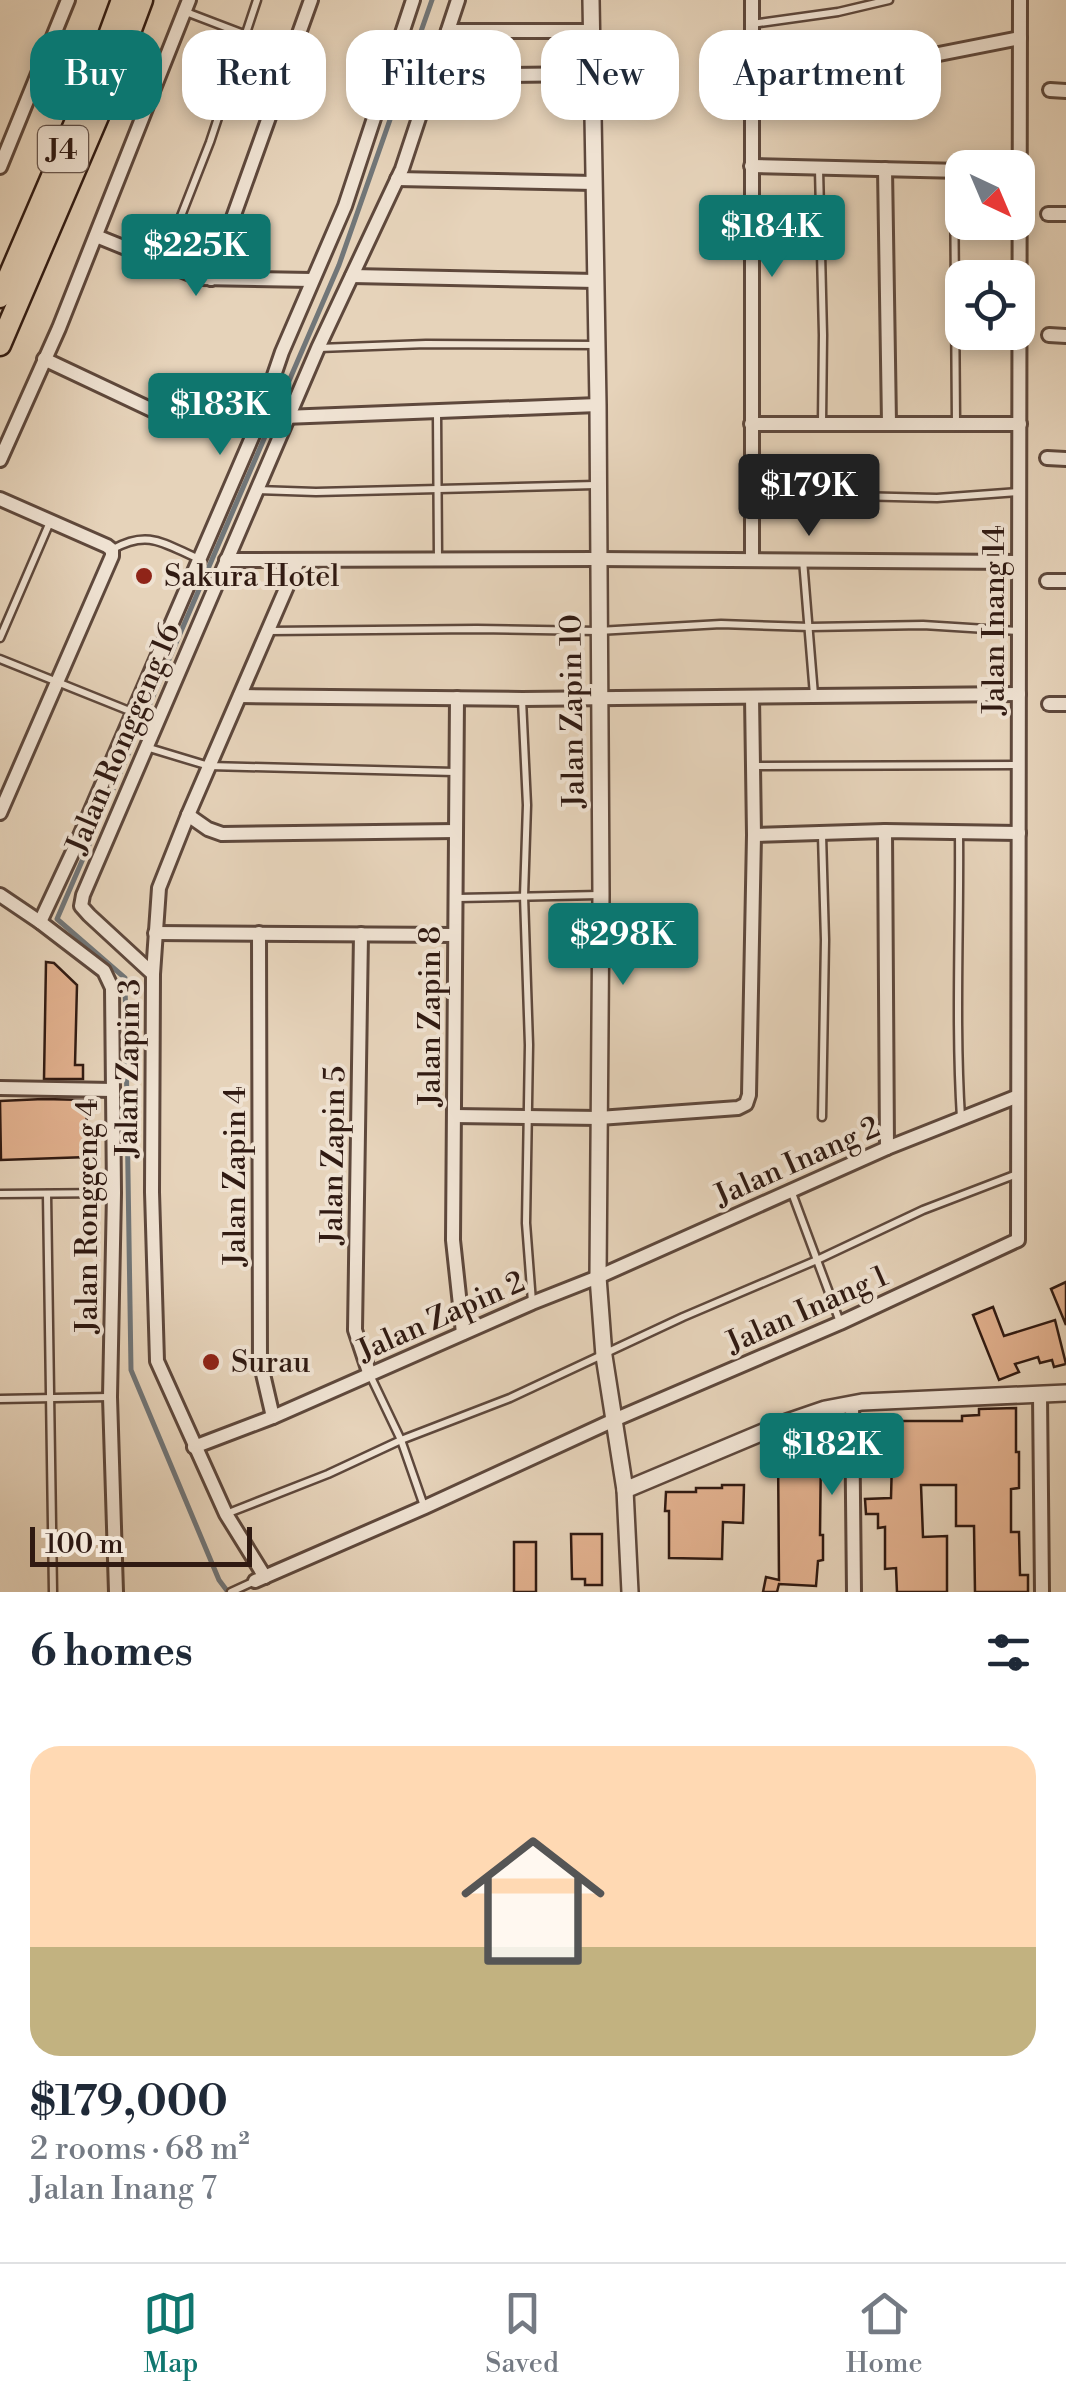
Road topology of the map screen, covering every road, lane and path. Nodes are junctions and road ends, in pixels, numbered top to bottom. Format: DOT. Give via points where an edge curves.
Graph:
graph roads {
  1 [pos="68,0"];
  2 [pos="122,0"];
  3 [pos="142,0"];
  4 [pos="256,0"];
  5 [pos="311,0"];
  6 [pos="413,0"];
  7 [pos="458,0"];
  8 [pos="591,0"];
  9 [pos="752,0"];
  10 [pos="889,0"];
  11 [pos="1020,0"];
  12 [pos="187,6"];
  13 [pos="752,24"];
  14 [pos="236,30"];
  15 [pos="245,30"];
  16 [pos="300,30"];
  17 [pos="448,30"];
  18 [pos="592,30"];
  19 [pos="752,30"];
  20 [pos="1020,38"];
  21 [pos="941,54"];
  22 [pos="1050,90"];
  23 [pos="1066,90"];
  24 [pos="217,120"];
  25 [pos="268,120"];
  26 [pos="418,120"];
  27 [pos="593,120"];
  28 [pos="751,120"];
  29 [pos="1019,150"];
  30 [pos="0,166"];
  31 [pos="751,166"];
  32 [pos="819,167"];
  33 [pos="886,169"];
  34 [pos="945,171"];
  35 [pos="397,179"];
  36 [pos="594,183"];
  37 [pos="1048,214"];
  38 [pos="1066,214"];
  39 [pos="96,236"];
  40 [pos="957,240"];
  41 [pos="1019,240"];
  42 [pos="162,263"];
  43 [pos="352,276"];
  44 [pos="211,279"];
  45 [pos="312,280"];
  46 [pos="596,281"];
  47 [pos="0,297"];
  48 [pos="1049,336"];
  49 [pos="1066,336"];
  50 [pos="0,345"];
  51 [pos="597,345"];
  52 [pos="318,348"];
  53 [pos="44,359"];
  54 [pos="598,405"];
  55 [pos="437,412"];
  56 [pos="289,417"];
  57 [pos="258,418"];
  58 [pos="889,422"];
  59 [pos="956,422"];
  60 [pos="822,423"];
  61 [pos="752,424"];
  62 [pos="1020,424"];
  63 [pos="1047,458"];
  64 [pos="1066,459"];
  65 [pos="0,460"];
  66 [pos="597,485"];
  67 [pos="438,488"];
  68 [pos="256,490"];
  69 [pos="1020,492"];
  70 [pos="752,498"];
  71 [pos="0,499"];
  72 [pos="50,521"];
  73 [pos="112,550"];
  74 [pos="199,559"];
  75 [pos="438,559"];
  76 [pos="598,559"];
  77 [pos="226,560"];
  78 [pos="752,560"];
  79 [pos="803,560"];
  80 [pos="298,561"];
  81 [pos="1019,562"];
  82 [pos="1047,580"];
  83 [pos="1066,581"];
  84 [pos="810,627"];
  85 [pos="268,631"];
  86 [pos="598,631"];
  87 [pos="1019,631"];
  88 [pos="0,638"];
  89 [pos="0,658"];
  90 [pos="58,682"];
  91 [pos="1019,694"];
  92 [pos="240,696"];
  93 [pos="598,697"];
  94 [pos="814,697"];
  95 [pos="457,698"];
  96 [pos="752,698"];
  97 [pos="522,699"];
  98 [pos="1049,704"];
  99 [pos="1066,704"];
  100 [pos="133,713"];
  101 [pos="146,747"];
  102 [pos="1019,765"];
  103 [pos="209,766"];
  104 [pos="753,766"];
  105 [pos="456,772"];
  106 [pos="0,813"];
  107 [pos="188,815"];
  108 [pos="456,831"];
  109 [pos="886,831"];
  110 [pos="959,833"];
  111 [pos="1019,833"];
  112 [pos="822,834"];
  113 [pos="754,835"];
  114 [pos="0,895"];
  115 [pos="601,895"];
  116 [pos="524,896"];
  117 [pos="456,898"];
  118 [pos="40,922"];
  119 [pos="155,933"];
  120 [pos="259,933"];
  121 [pos="361,934"];
  122 [pos="455,935"];
  123 [pos="153,974"];
  124 [pos="0,1088"];
  125 [pos="113,1090"];
  126 [pos="1018,1096"];
  127 [pos="454,1116"];
  128 [pos="822,1116"];
  129 [pos="528,1117"];
  130 [pos="599,1118"];
  131 [pos="961,1119"];
  132 [pos="887,1148"];
  133 [pos="1018,1174"];
  134 [pos="790,1190"];
  135 [pos="114,1193"];
  136 [pos="0,1194"];
  137 [pos="47,1194"];
  138 [pos="1018,1240"];
  139 [pos="817,1260"];
  140 [pos="598,1277"];
  141 [pos="532,1304"];
  142 [pos="840,1323"];
  143 [pos="464,1334"];
  144 [pos="604,1356"];
  145 [pos="370,1375"];
  146 [pos="1066,1393"];
  147 [pos="1040,1395"];
  148 [pos="110,1396"];
  149 [pos="50,1398"];
  150 [pos="0,1400"];
  151 [pos="852,1404"];
  152 [pos="273,1417"];
  153 [pos="614,1420"];
  154 [pos="401,1440"];
  155 [pos="194,1447"];
  156 [pos="625,1490"];
  157 [pos="425,1507"];
  158 [pos="226,1514"];
  159 [pos="260,1579"];
  160 [pos="53,1592"];
  161 [pos="116,1592"];
  162 [pos="231,1592"];
  163 [pos="630,1592"];
  164 [pos="854,1592"];
  165 [pos="1042,1592"];
  1 -- 30 [label="street"];
  2 -- 47 [label="main road, J4"];
  3 -- 50 [label="main road, J4"];
  4 -- 15 [label="lane"];
  5 -- 16 [label="street"];
  6 -- 45 [label="street, Jalan Ronggeng 16" via="345,206"];
  7 -- 17 [label="street, Jalan Ronggeng 16"];
  8 -- 18 [label="street, Jalan Zapin 10"];
  9 -- 13 [label="street"];
  10 -- 13 [label="lane"];
  11 -- 20 [label="street, Jalan Inang 14"];
  12 -- 14 [label="lane"];
  12 -- 39 [label="street"];
  13 -- 19 [label="street"];
  20 -- 21 [label="street"];
  20 -- 29 [label="street, Jalan Inang 14"];
  22 -- 23 [label="street"];
  24 -- 42 [label="lane"];
  25 -- 44 [label="street"];
  26 -- 35 [label="street, Jalan Ronggeng 16"];
  27 -- 36 [label="street, Jalan Zapin 10"];
  28 -- 31 [label="street"];
  31 -- 32 [label="street"];
  31 -- 61 [label="street"];
  32 -- 33 [label="street"];
  32 -- 60 [label="lane"];
  33 -- 34 [label="street"];
  33 -- 58 [label="street"];
  35 -- 36 [label="street"];
  35 -- 43 [label="street, Jalan Ronggeng 16"];
  36 -- 46 [label="street, Jalan Zapin 10"];
  37 -- 38 [label="street"];
  39 -- 42 [label="street"];
  39 -- 53 [label="street"];
  40 -- 59 [label="lane"];
  41 -- 62 [label="street, Jalan Inang 14"];
  42 -- 44 [label="street"];
  43 -- 46 [label="street"];
  43 -- 52 [label="street, Jalan Ronggeng 16"];
  44 -- 45 [label="street"];
  45 -- 57 [label="street, Jalan Ronggeng 16"];
  46 -- 51 [label="street, Jalan Zapin 10"];
  48 -- 49 [label="street"];
  51 -- 52 [label="lane"];
  51 -- 54 [label="street, Jalan Zapin 10"];
  52 -- 56 [label="street, Jalan Ronggeng 16"];
  53 -- 57 [label="street" via="167,416"];
  53 -- 65 [label="street"];
  54 -- 55 [label="street"];
  54 -- 66 [label="street, Jalan Zapin 10"];
  55 -- 56 [label="street"];
  55 -- 67 [label="lane"];
  56 -- 57 [label="street"];
  56 -- 68 [label="street, Jalan Ronggeng 16"];
  57 -- 74 [label="street, Jalan Ronggeng 16"];
  58 -- 59 [label="street"];
  58 -- 60 [label="street"];
  59 -- 62 [label="street"];
  60 -- 61 [label="street"];
  61 -- 70 [label="street"];
  62 -- 69 [label="street, Jalan Inang 14"];
  63 -- 64 [label="street"];
  66 -- 67 [label="lane"];
  66 -- 76 [label="street, Jalan Zapin 10"];
  67 -- 68 [label="lane"];
  67 -- 75 [label="lane"];
  68 -- 77 [label="street, Jalan Ronggeng 16"];
  69 -- 70 [label="lane"];
  69 -- 81 [label="street, Jalan Inang 14"];
  70 -- 78 [label="street"];
  71 -- 72 [label="street"];
  72 -- 73 [label="street"];
  72 -- 88 [label="lane"];
  73 -- 74 [label="lane" via="140,537"];
  73 -- 90 [label="street"];
  74 -- 100 [label="street, Jalan Ronggeng 16"];
  75 -- 76 [label="street"];
  75 -- 80 [label="street"];
  76 -- 78 [label="street"];
  76 -- 86 [label="street, Jalan Zapin 10"];
  77 -- 80 [label="street"];
  77 -- 101 [label="street, Jalan Ronggeng 16"];
  78 -- 79 [label="street"];
  79 -- 81 [label="street"];
  79 -- 84 [label="lane"];
  80 -- 85 [label="street, Jalan Zapin 3"];
  81 -- 87 [label="street, Jalan Inang 14"];
  82 -- 83 [label="street"];
  84 -- 86 [label="lane"];
  84 -- 87 [label="lane"];
  84 -- 94 [label="lane"];
  85 -- 86 [label="lane"];
  85 -- 92 [label="street, Jalan Zapin 3"];
  86 -- 93 [label="street, Jalan Zapin 10"];
  87 -- 91 [label="street, Jalan Inang 14"];
  89 -- 90 [label="lane"];
  90 -- 100 [label="lane"];
  90 -- 106 [label="street"];
  91 -- 94 [label="street"];
  91 -- 102 [label="street, Jalan Inang 14"];
  92 -- 95 [label="street"];
  92 -- 103 [label="street, Jalan Zapin 3"];
  93 -- 96 [label="street"];
  93 -- 97 [label="street"];
  93 -- 115 [label="street, Jalan Zapin 10"];
  94 -- 96 [label="street"];
  95 -- 97 [label="street"];
  95 -- 105 [label="street, Jalan Zapin 8"];
  96 -- 104 [label="street"];
  97 -- 116 [label="lane"];
  98 -- 99 [label="street"];
  100 -- 118 [label="street, Jalan Ronggeng 16"];
  101 -- 103 [label="lane"];
  101 -- 123 [label="street, Jalan Ronggeng 16" via="82,906"];
  102 -- 104 [label="lane"];
  102 -- 111 [label="street, Jalan Inang 14"];
  103 -- 105 [label="lane"];
  103 -- 107 [label="street, Jalan Zapin 3"];
  104 -- 113 [label="street"];
  105 -- 108 [label="street, Jalan Zapin 8"];
  107 -- 108 [label="street" via="222,834"];
  107 -- 119 [label="street, Jalan Zapin 3" via="159,888"];
  108 -- 117 [label="street, Jalan Zapin 8"];
  109 -- 110 [label="street"];
  109 -- 112 [label="street"];
  109 -- 132 [label="street"];
  110 -- 111 [label="street"];
  110 -- 131 [label="lane"];
  111 -- 126 [label="street, Jalan Inang 14"];
  112 -- 113 [label="street"];
  112 -- 128 [label="lane"];
  113 -- 130 [label="street" via="746,1104"];
  114 -- 118 [label="street, Jalan Ronggeng 4"];
  115 -- 116 [label="lane"];
  115 -- 130 [label="street, Jalan Zapin 10"];
  116 -- 117 [label="lane"];
  116 -- 129 [label="lane"];
  117 -- 122 [label="street, Jalan Zapin 8"];
  118 -- 125 [label="street, Jalan Ronggeng 4" via="104,972 112,988"];
  119 -- 120 [label="street"];
  119 -- 123 [label="street, Jalan Zapin 3"];
  120 -- 121 [label="street"];
  120 -- 152 [label="street, Jalan Zapin 4" via="260,1361"];
  121 -- 122 [label="street"];
  121 -- 145 [label="street, Jalan Zapin 5" via="355,1330"];
  122 -- 127 [label="street, Jalan Zapin 8"];
  123 -- 155 [label="street, Jalan Zapin 3" via="157,1362"];
  124 -- 125 [label="street"];
  125 -- 135 [label="street, Jalan Ronggeng 4"];
  126 -- 131 [label="street, Jalan Inang 2"];
  126 -- 133 [label="street, Jalan Inang 14"];
  127 -- 129 [label="street"];
  127 -- 143 [label="street, Jalan Zapin 8" via="453,1240"];
  129 -- 130 [label="street"];
  129 -- 141 [label="lane"];
  130 -- 140 [label="street, Jalan Zapin 10"];
  131 -- 132 [label="street, Jalan Inang 2"];
  132 -- 134 [label="street, Jalan Inang 2"];
  133 -- 138 [label="street, Jalan Inang 14"];
  133 -- 139 [label="lane"];
  134 -- 139 [label="lane"];
  134 -- 140 [label="street, Jalan Inang 2"];
  135 -- 137 [label="lane"];
  135 -- 148 [label="street, Jalan Ronggeng 4"];
  136 -- 137 [label="lane"];
  137 -- 149 [label="lane"];
  138 -- 142 [label="street, Jalan Inang 1"];
  139 -- 142 [label="lane"];
  139 -- 144 [label="lane"];
  140 -- 141 [label="street, Jalan Zapin 2"];
  140 -- 144 [label="street, Jalan Zapin 10"];
  141 -- 143 [label="street, Jalan Zapin 2"];
  142 -- 153 [label="street, Jalan Inang 1"];
  143 -- 145 [label="street, Jalan Zapin 2"];
  144 -- 153 [label="street, Jalan Zapin 10"];
  144 -- 154 [label="lane"];
  145 -- 152 [label="street, Jalan Zapin 2"];
  145 -- 154 [label="lane"];
  146 -- 147 [label="street"];
  147 -- 151 [label="street"];
  147 -- 165 [label="street"];
  148 -- 149 [label="lane"];
  148 -- 161 [label="street, Jalan Ronggeng 4"];
  149 -- 150 [label="lane"];
  149 -- 160 [label="lane"];
  151 -- 156 [label="street" via="787,1422"];
  151 -- 164 [label="street"];
  152 -- 155 [label="street, Jalan Zapin 2"];
  153 -- 156 [label="street, Jalan Zapin 10"];
  153 -- 157 [label="street, Jalan Inang 1"];
  154 -- 157 [label="lane"];
  154 -- 158 [label="lane"];
  155 -- 158 [label="street, Jalan Zapin 3"];
  156 -- 163 [label="street, Jalan Zapin 10"];
  157 -- 159 [label="street, Jalan Inang 1"];
  158 -- 159 [label="street, Jalan Zapin 3"];
  159 -- 162 [label="lane"];
}
